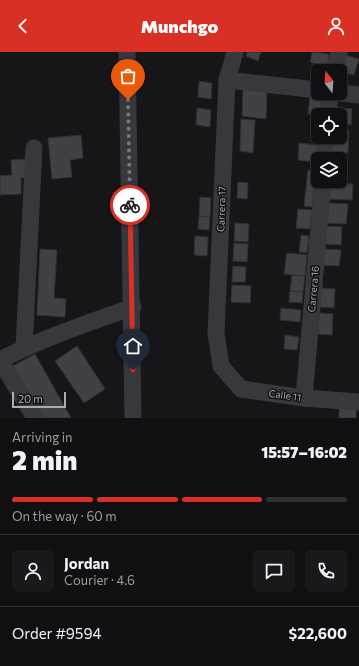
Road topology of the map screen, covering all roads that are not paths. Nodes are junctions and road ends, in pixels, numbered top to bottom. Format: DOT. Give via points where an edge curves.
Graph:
graph roads {
  1 [pos="127,52"];
  2 [pos="235,52"];
  3 [pos="339,52"];
  4 [pos="336,64"];
  5 [pos="227,80"];
  6 [pos="311,89"];
  7 [pos="347,94"];
  8 [pos="359,95"];
  9 [pos="34,148"];
  10 [pos="321,188"];
  11 [pos="133,307"];
  12 [pos="24,348"];
  13 [pos="0,360"];
  14 [pos="221,366"];
  15 [pos="304,398"];
  16 [pos="359,402"];
  17 [pos="35,418"];
  18 [pos="134,418"];
  1 -- 11 [label="street"];
  2 -- 5 [label="street, Carrera 17"];
  3 -- 4 [label="street"];
  5 -- 6 [label="street"];
  5 -- 14 [label="street, Carrera 17" via="216,333"];
  7 -- 8 [label="street"];
  9 -- 12 [label="street"];
  10 -- 15 [label="street, Carrera 16"];
  11 -- 12 [label="street"];
  11 -- 18 [label="street"];
  12 -- 13 [label="street"];
  13 -- 17 [label="street"];
  14 -- 15 [label="street, Calle 11" via="241,389"];
  15 -- 16 [label="street, Calle 11"];
}
